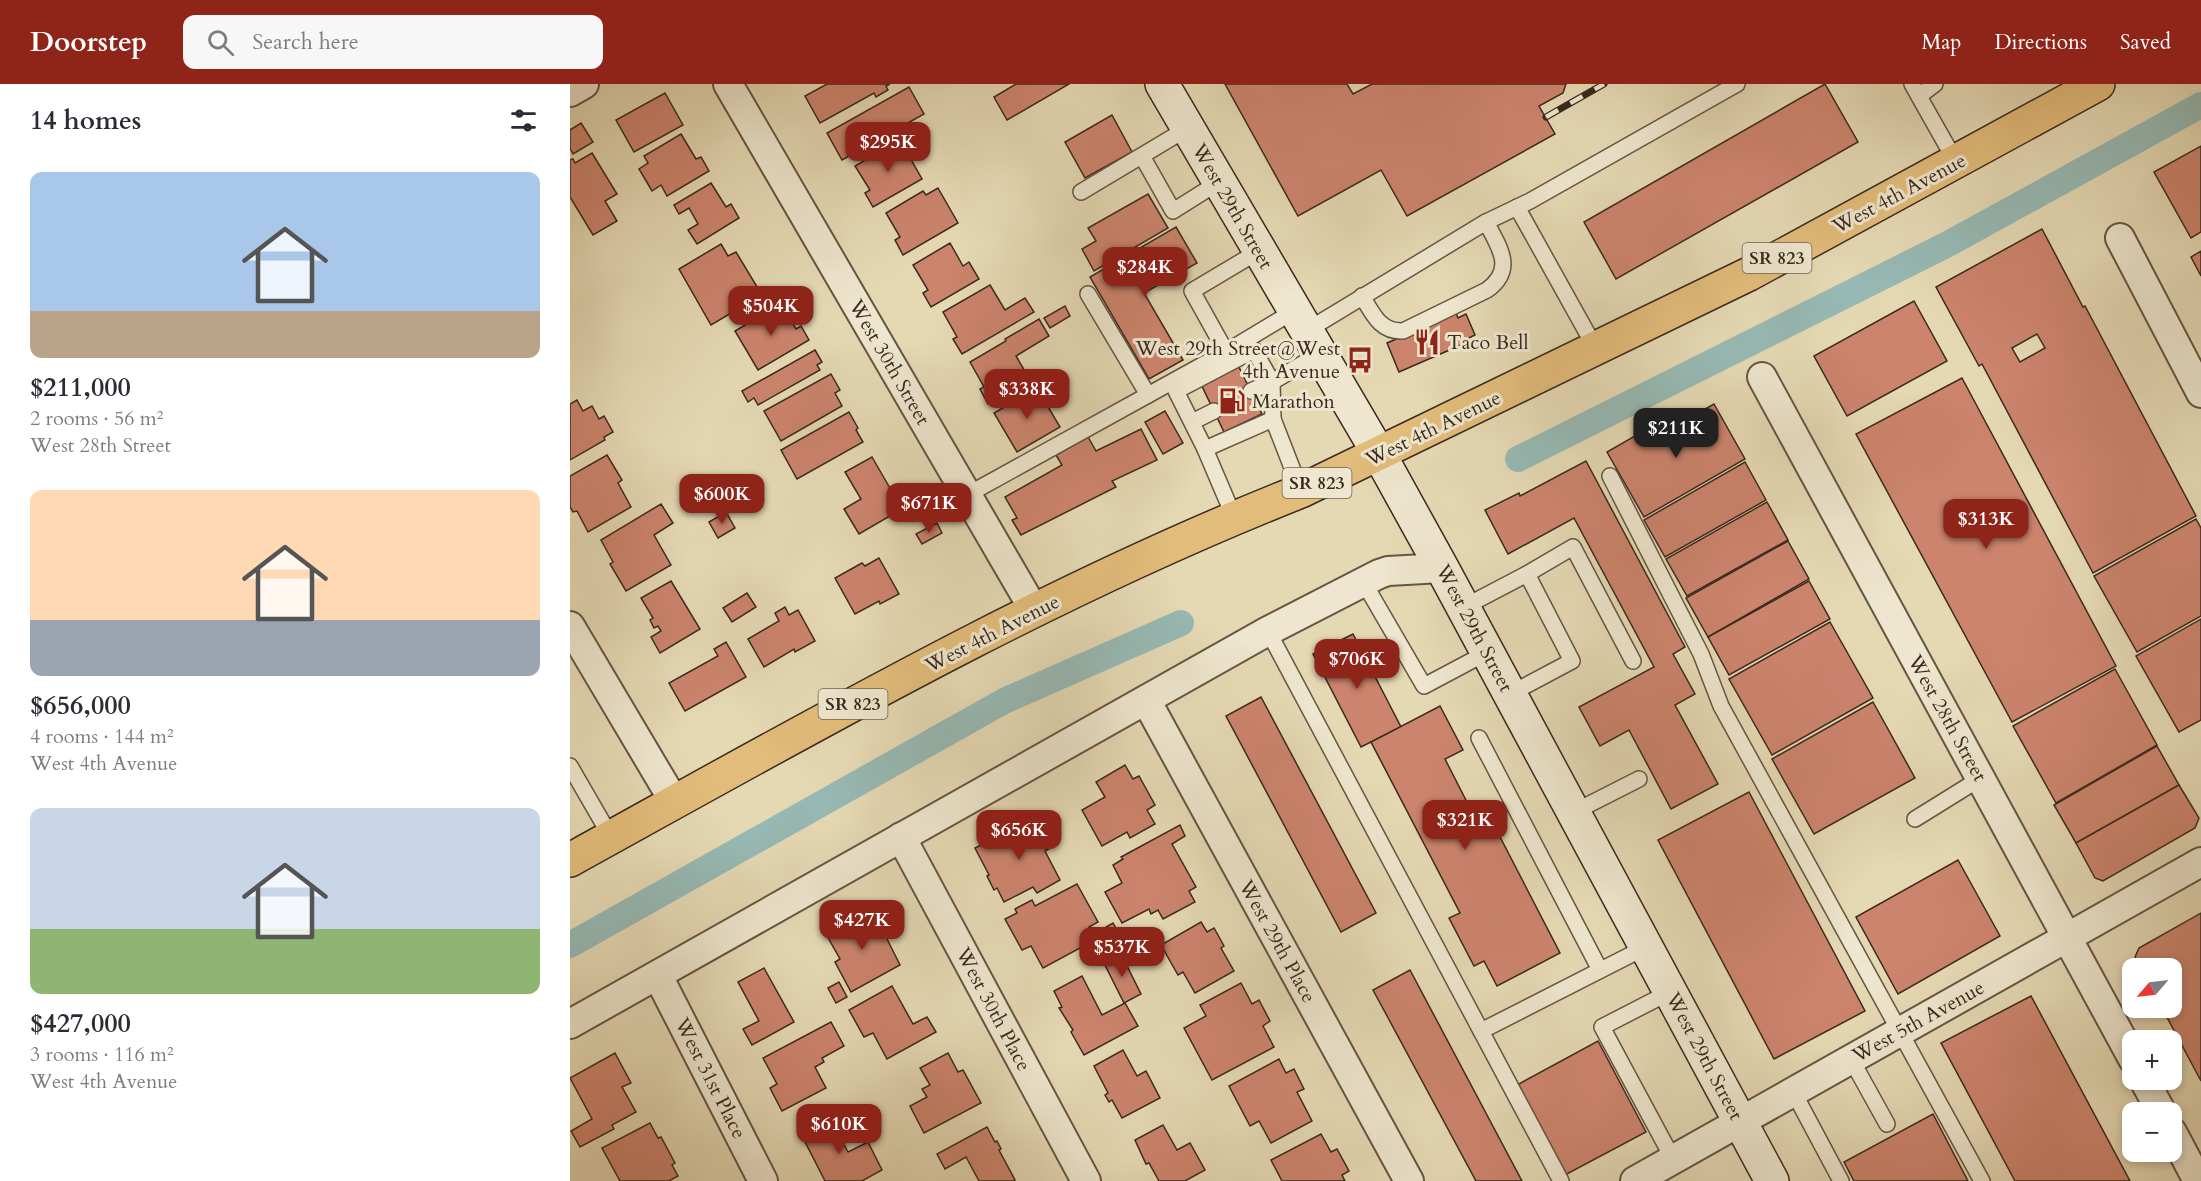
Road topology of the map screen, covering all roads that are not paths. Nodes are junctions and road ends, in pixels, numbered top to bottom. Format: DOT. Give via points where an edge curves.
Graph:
graph roads {
  1 [pos="584,84"];
  2 [pos="729,84"];
  3 [pos="1162,84"];
  4 [pos="1737,84"];
  5 [pos="1935,84"];
  6 [pos="2086,87"];
  7 [pos="1915,90"];
  8 [pos="570,92"];
  9 [pos="1188,128"];
  10 [pos="1142,156"];
  11 [pos="1956,162"];
  12 [pos="1219,182"];
  13 [pos="1081,192"];
  14 [pos="1517,207"];
  15 [pos="1486,222"];
  16 [pos="2120,238"];
  17 [pos="1259,251"];
  18 [pos="1088,294"];
  19 [pos="1362,296"];
  20 [pos="1306,332"];
  21 [pos="1596,349"];
  22 [pos="1226,352"];
  23 [pos="1762,377"];
  24 [pos="1272,382"];
  25 [pos="1251,392"];
  26 [pos="2201,393"];
  27 [pos="1148,395"];
  28 [pos="1214,411"];
  29 [pos="1273,418"];
  30 [pos="1192,422"];
  31 [pos="1205,449"];
  32 [pos="1379,454"];
  33 [pos="1610,476"];
  34 [pos="1301,491"];
  35 [pos="968,495"];
  36 [pos="1234,518"];
  37 [pos="1442,568"];
  38 [pos="1527,574"];
  39 [pos="1363,581"];
  40 [pos="1464,607"];
  41 [pos="1034,610"];
  42 [pos="570,626"];
  43 [pos="1268,631"];
  44 [pos="1488,652"];
  45 [pos="1633,661"];
  46 [pos="1510,694"];
  47 [pos="1146,700"];
  48 [pos="1479,738"];
  49 [pos="570,766"];
  50 [pos="1981,778"];
  51 [pos="1639,779"];
  52 [pos="675,803"];
  53 [pos="1574,812"];
  54 [pos="1915,819"];
  55 [pos="612,837"];
  56 [pos="901,837"];
  57 [pos="570,860"];
  58 [pos="2201,862"];
  59 [pos="2068,938"];
  60 [pos="1646,947"];
  61 [pos="1600,970"];
  62 [pos="658,976"];
  63 [pos="1670,992"];
  64 [pos="570,1024"];
  65 [pos="1481,1031"];
  66 [pos="1901,1031"];
  67 [pos="2122,1039"];
  68 [pos="1851,1059"];
  69 [pos="1793,1091"];
  70 [pos="1739,1121"];
  71 [pos="1887,1124"];
  72 [pos="2182,1151"];
  73 [pos="1673,1159"];
  74 [pos="763,1181"];
  75 [pos="1086,1181"];
  76 [pos="1409,1181"];
  77 [pos="1561,1181"];
  78 [pos="1635,1181"];
  79 [pos="1772,1181"];
  80 [pos="1841,1181"];
  81 [pos="1982,1181"];
  82 [pos="2198,1181"];
  1 -- 8 [label="street"];
  2 -- 35 [label="street, West 30th Street"];
  3 -- 9 [label="street, West 29th Street"];
  4 -- 14 [label="lane"];
  5 -- 7 [label="lane"];
  6 -- 11 [label="main road, West 4th Avenue / SR 823"];
  7 -- 11 [label="lane"];
  9 -- 10 [label="lane"];
  9 -- 12 [label="street, West 29th Street"];
  10 -- 12 [label="lane" via="1173,210"];
  10 -- 13 [label="lane"];
  11 -- 21 [label="main road, West 4th Avenue / SR 823" via="1749,274"];
  12 -- 17 [label="street, West 29th Street"];
  14 -- 15 [label="lane"];
  14 -- 21 [label="lane"];
  15 -- 19 [label="lane"];
  15 -- 19 [label="lane" via="1504,260 1502,272 1487,290 1403,331 1380,324"];
  16 -- 26 [label="street"];
  17 -- 20 [label="street, West 29th Street"];
  17 -- 22 [label="lane" via="1192,291"];
  18 -- 27 [label="lane"];
  19 -- 20 [label="lane"];
  20 -- 22 [label="lane"];
  20 -- 24 [label="lane"];
  20 -- 32 [label="street, West 29th Street"];
  21 -- 32 [label="main road, West 4th Avenue / SR 823"];
  22 -- 27 [label="lane"];
  23 -- 50 [label="street, West 28th Street"];
  24 -- 25 [label="lane"];
  24 -- 29 [label="lane"];
  24 -- 30 [label="lane" via="1254,350 1176,391"];
  27 -- 35 [label="lane"];
  28 -- 30 [label="lane"];
  29 -- 31 [label="lane"];
  29 -- 34 [label="lane"];
  30 -- 31 [label="lane"];
  31 -- 36 [label="lane"];
  32 -- 34 [label="main road, West 4th Avenue / SR 823"];
  32 -- 37 [label="street, West 29th Street"];
  33 -- 66 [label="lane" via="1701,654 1721,706"];
  34 -- 36 [label="main road, West 4th Avenue / SR 823"];
  35 -- 41 [label="street, West 30th Street"];
  36 -- 41 [label="main road, West 4th Avenue / SR 823"];
  37 -- 39 [label="street" via="1388,571"];
  37 -- 40 [label="street, West 29th Street"];
  38 -- 40 [label="lane"];
  38 -- 45 [label="lane" via="1573,547"];
  38 -- 46 [label="lane" via="1572,661"];
  39 -- 43 [label="street"];
  39 -- 44 [label="lane" via="1424,686"];
  40 -- 44 [label="street, West 29th Street"];
  41 -- 52 [label="main road, West 4th Avenue / SR 823"];
  42 -- 52 [label="street"];
  43 -- 47 [label="street"];
  43 -- 65 [label="lane"];
  44 -- 46 [label="street, West 29th Street"];
  46 -- 53 [label="street, West 29th Street"];
  47 -- 56 [label="street"];
  47 -- 76 [label="street, West 29th Place"];
  48 -- 61 [label="lane"];
  49 -- 55 [label="lane"];
  50 -- 54 [label="lane"];
  50 -- 59 [label="street, West 28th Street"];
  51 -- 53 [label="lane"];
  52 -- 55 [label="main road, West 4th Avenue / SR 823"];
  53 -- 60 [label="street, West 29th Street"];
  55 -- 57 [label="main road, West 4th Avenue / SR 823"];
  56 -- 62 [label="street"];
  56 -- 75 [label="street, West 30th Place"];
  58 -- 59 [label="street, West 5th Avenue"];
  59 -- 66 [label="street, West 5th Avenue"];
  59 -- 67 [label="street, West 28th Street"];
  60 -- 61 [label="lane"];
  60 -- 63 [label="street, West 29th Street"];
  61 -- 65 [label="lane"];
  62 -- 64 [label="street"];
  62 -- 74 [label="street, West 31st Place"];
  63 -- 70 [label="street, West 29th Street"];
  63 -- 73 [label="lane" via="1602,1027"];
  65 -- 77 [label="lane"];
  66 -- 68 [label="street, West 5th Avenue"];
  66 -- 81 [label="lane"];
  68 -- 69 [label="street, West 5th Avenue"];
  68 -- 71 [label="lane"];
  69 -- 70 [label="street, West 5th Avenue"];
  69 -- 80 [label="lane"];
  70 -- 73 [label="street, West 5th Avenue"];
  70 -- 79 [label="street, West 29th Street"];
  72 -- 82 [label="street"];
  73 -- 78 [label="street, West 5th Avenue"];
}
